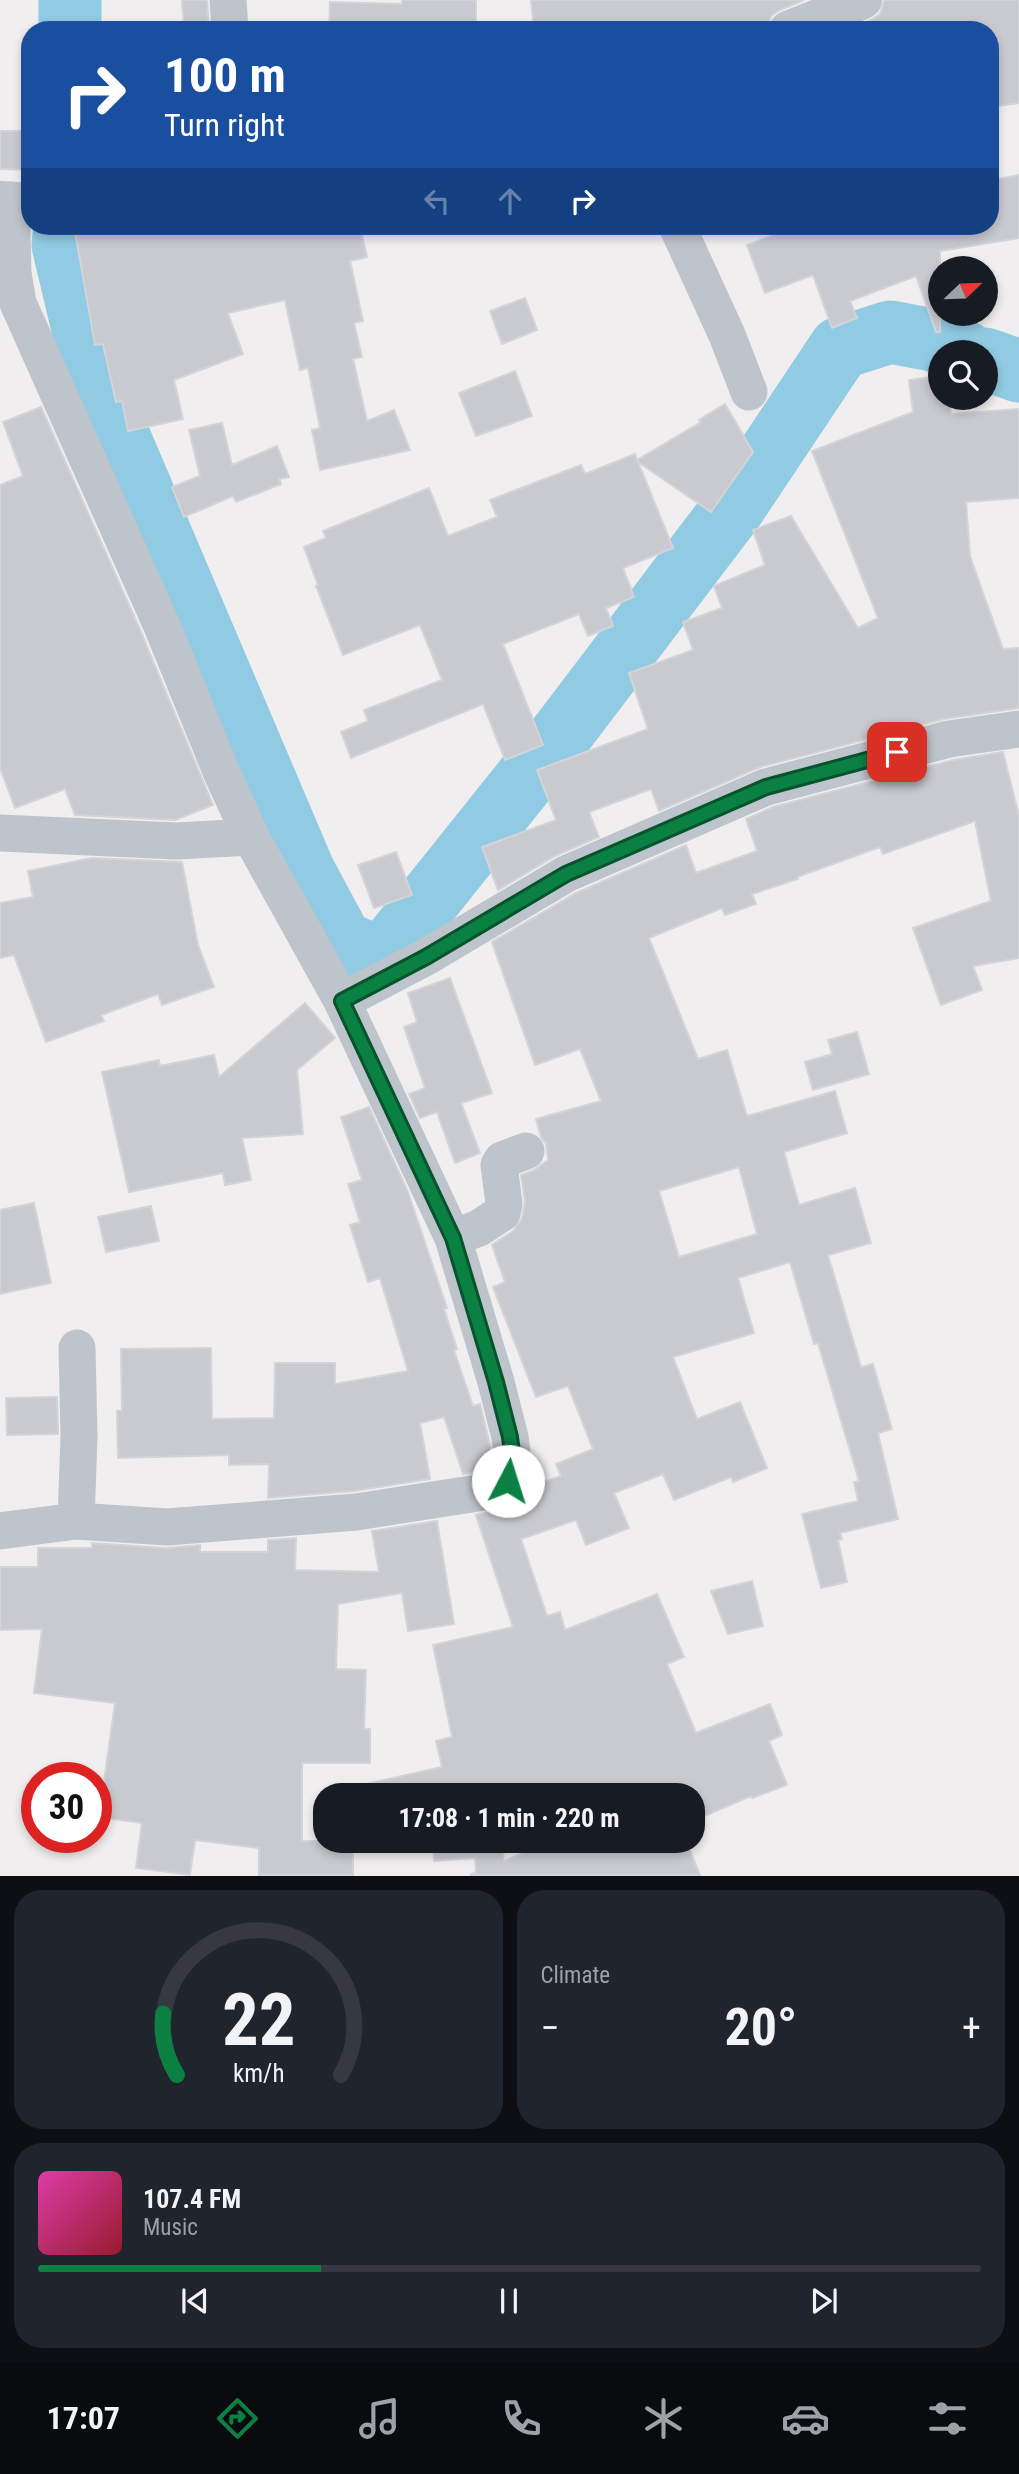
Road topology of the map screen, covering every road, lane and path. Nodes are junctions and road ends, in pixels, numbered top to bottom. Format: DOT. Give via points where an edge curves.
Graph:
graph roads {
  1 [pos="228,0"];
  2 [pos="863,0"];
  3 [pos="229,21"];
  4 [pos="810,21"];
  5 [pos="16,201"];
  6 [pos="681,235"];
  7 [pos="749,392"];
  8 [pos="1019,729"];
  9 [pos="0,834"];
  10 [pos="251,837"];
  11 [pos="342,1001"];
  12 [pos="526,1151"];
  13 [pos="453,1238"];
  14 [pos="77,1348"];
  15 [pos="76,1521"];
  16 [pos="0,1531"];
  1 -- 3 [label="street"];
  2 -- 4 [label="street"];
  5 -- 10 [label="street" via="13,273 18,303"];
  6 -- 7 [label="street"];
  8 -- 11 [label="street" via="949,739 766,787 566,874"];
  9 -- 10 [label="street" via="176,841"];
  10 -- 11 [label="street"];
  11 -- 13 [label="street"];
  12 -- 13 [label="street" via="502,1160 499,1166 502,1213"];
  13 -- 15 [label="street" via="510,1437 513,1460 505,1487 356,1513 167,1527"];
  14 -- 15 [label="street"];
  15 -- 16 [label="street"];
}
